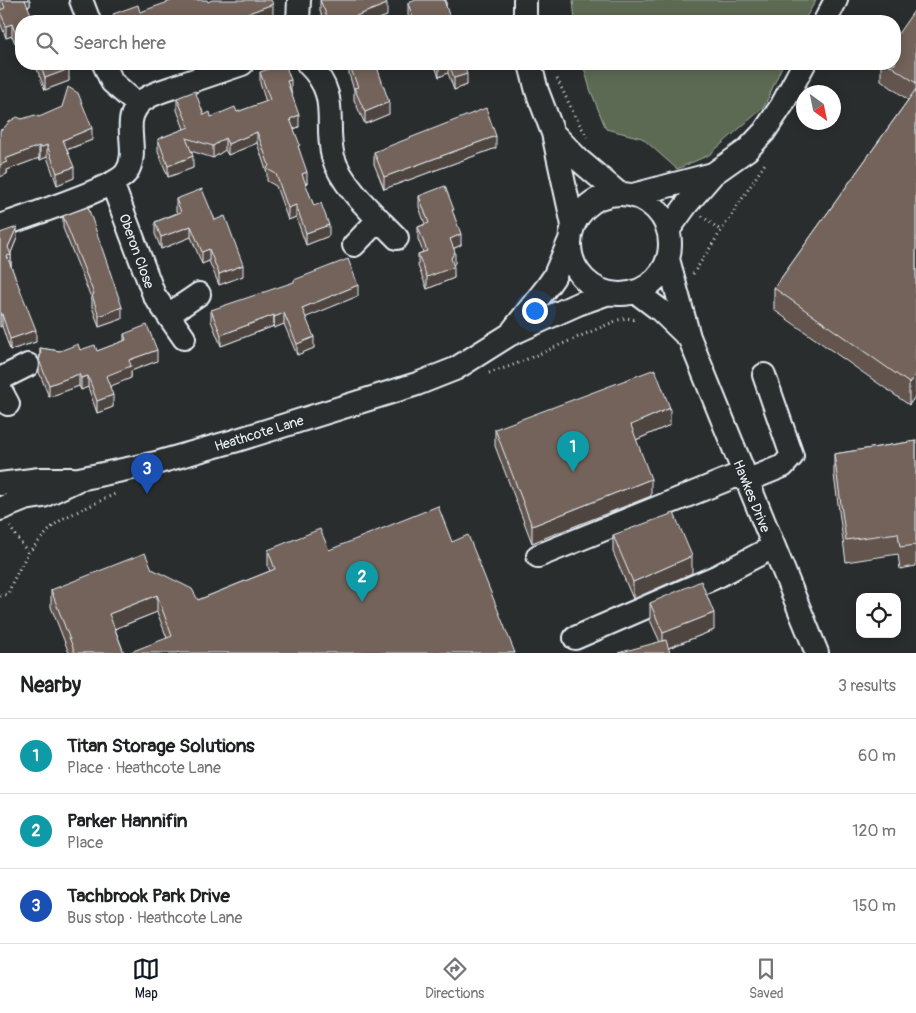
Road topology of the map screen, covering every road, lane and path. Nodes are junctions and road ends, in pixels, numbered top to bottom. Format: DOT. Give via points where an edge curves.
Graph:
graph roads {
  1 [pos="81,0"];
  2 [pos="300,0"];
  3 [pos="526,0"];
  4 [pos="836,0"];
  5 [pos="86,15"];
  6 [pos="299,15"];
  7 [pos="525,15"];
  8 [pos="827,15"];
  9 [pos="107,70"];
  10 [pos="224,70"];
  11 [pos="313,70"];
  12 [pos="532,70"];
  13 [pos="801,70"];
  14 [pos="555,75"];
  15 [pos="138,105"];
  16 [pos="553,133"];
  17 [pos="589,140"];
  18 [pos="767,160"];
  19 [pos="713,174"];
  20 [pos="112,183"];
  21 [pos="626,194"];
  22 [pos="379,219"];
  23 [pos="713,225"];
  24 [pos="0,226"];
  25 [pos="669,229"];
  26 [pos="720,230"];
  27 [pos="571,233"];
  28 [pos="397,238"];
  29 [pos="354,245"];
  30 [pos="668,259"];
  31 [pos="691,277"];
  32 [pos="636,292"];
  33 [pos="609,293"];
  34 [pos="199,294"];
  35 [pos="168,315"];
  36 [pos="634,319"];
  37 [pos="510,335"];
  38 [pos="184,338"];
  39 [pos="689,338"];
  40 [pos="28,365"];
  41 [pos="511,366"];
  42 [pos="764,375"];
  43 [pos="0,379"];
  44 [pos="745,477"];
  45 [pos="79,479"];
  46 [pos="0,484"];
  47 [pos="122,490"];
  48 [pos="5,517"];
  49 [pos="773,548"];
  50 [pos="28,553"];
  51 [pos="538,556"];
  52 [pos="0,596"];
  53 [pos="575,638"];
  54 [pos="818,653"];
  1 -- 5 [label="street"];
  2 -- 6 [label="street"];
  3 -- 7 [label="street"];
  4 -- 8 [label="street"];
  9 -- 15 [label="street" via="112,82"];
  10 -- 15 [label="street" via="162,91 145,98"];
  11 -- 22 [label="street" via="327,93 332,149 339,172"];
  12 -- 16 [label="street"];
  13 -- 19 [label="street" via="764,132"];
  14 -- 17 [label="path"];
  15 -- 20 [label="street" via="131,117 131,162 126,173"];
  16 -- 21 [label="street" via="578,160"];
  16 -- 27 [label="street"];
  18 -- 26 [label="path"];
  19 -- 21 [label="street"];
  19 -- 25 [label="street"];
  20 -- 24 [label="street"];
  20 -- 35 [label="street, Oberon Close" via="154,295"];
  21 -- 25 [label="street" via="649,202"];
  21 -- 27 [label="street" via="607,195 591,202 582,210"];
  22 -- 28 [label="street"];
  22 -- 29 [label="street"];
  23 -- 26 [label="path"];
  25 -- 30 [label="street"];
  26 -- 31 [label="path"];
  27 -- 33 [label="street" via="572,261 581,276 592,286"];
  27 -- 37 [label="street, Heathcote Lane" via="554,277"];
  30 -- 32 [label="street" via="660,275"];
  30 -- 39 [label="street, Hawkes Drive"];
  32 -- 33 [label="street"];
  32 -- 39 [label="street, Hawkes Drive"];
  33 -- 37 [label="street, Heathcote Lane"];
  34 -- 35 [label="street"];
  35 -- 38 [label="street, Oberon Close"];
  36 -- 41 [label="path" via="618,320"];
  37 -- 45 [label="street, Heathcote Lane" via="455,369 404,388 172,458"];
  39 -- 44 [label="street, Hawkes Drive"];
  40 -- 43 [label="street"];
  42 -- 44 [label="street" via="792,456 783,466"];
  44 -- 49 [label="street, Hawkes Drive"];
  44 -- 51 [label="street"];
  45 -- 46 [label="street"];
  45 -- 48 [label="street, Heathcote Lane" via="43,496 25,499"];
  47 -- 50 [label="path" via="64,518 50,528"];
  48 -- 50 [label="path"];
  49 -- 53 [label="street" via="718,576"];
  49 -- 54 [label="street, Hawkes Drive"];
  50 -- 52 [label="path" via="8,594"];
}
